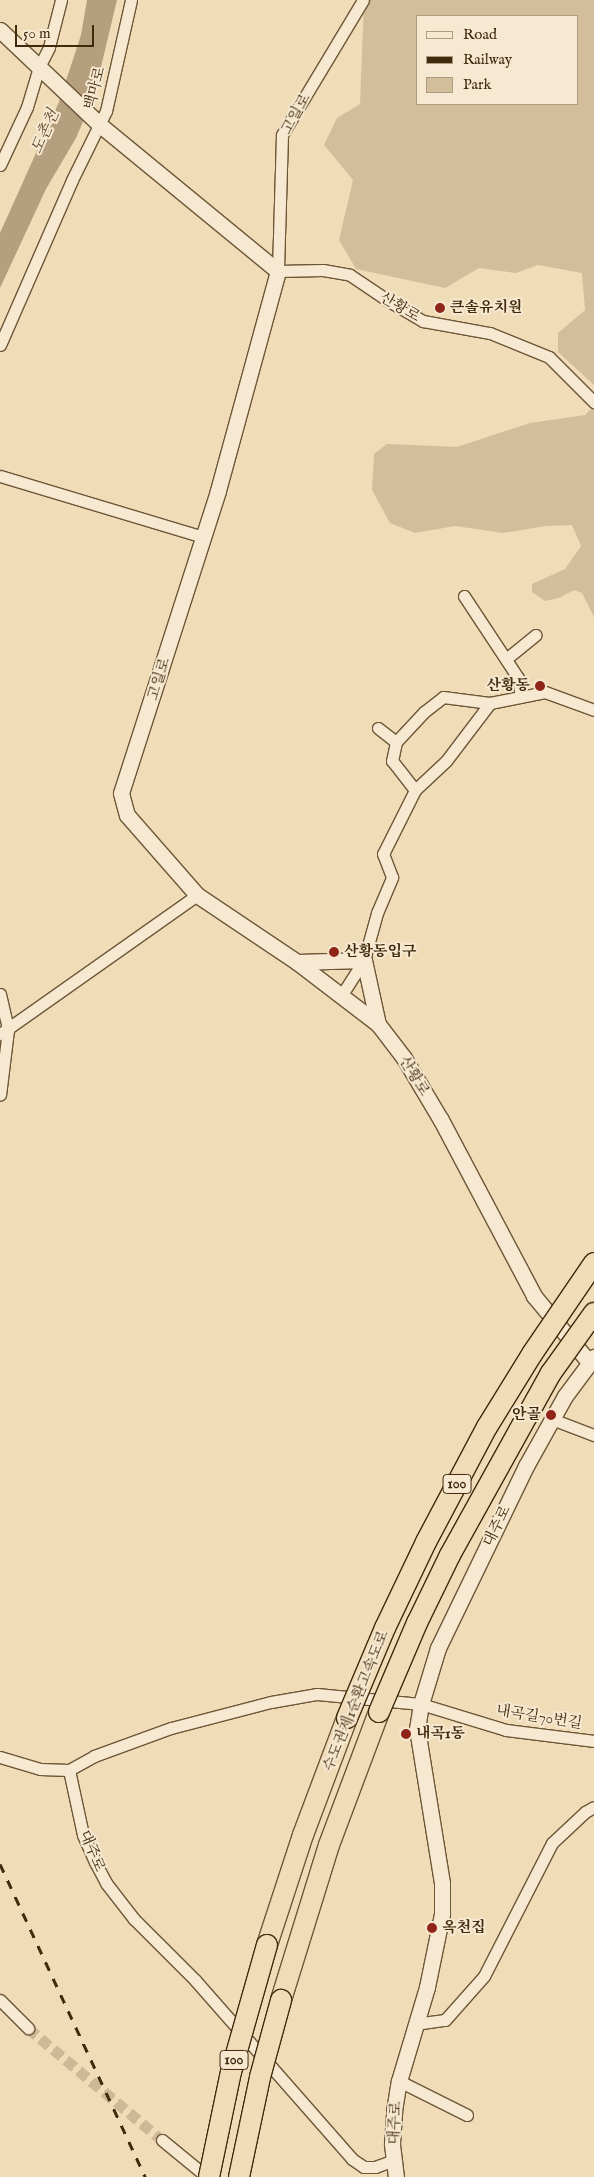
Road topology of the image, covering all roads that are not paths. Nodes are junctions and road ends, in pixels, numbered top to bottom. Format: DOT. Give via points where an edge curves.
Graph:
graph roads {
  1 [pos="62,0"];
  2 [pos="131,0"];
  3 [pos="363,0"];
  4 [pos="0,30"];
  5 [pos="45,72"];
  6 [pos="96,121"];
  7 [pos="0,165"];
  8 [pos="278,271"];
  9 [pos="0,345"];
  10 [pos="594,402"];
  11 [pos="0,476"];
  12 [pos="203,537"];
  13 [pos="464,596"];
  14 [pos="536,634"];
  15 [pos="506,659"];
  16 [pos="522,697"];
  17 [pos="490,703"];
  18 [pos="594,710"];
  19 [pos="378,728"];
  20 [pos="396,742"];
  21 [pos="415,790"];
  22 [pos="197,895"];
  23 [pos="364,960"];
  24 [pos="296,962"];
  25 [pos="0,994"];
  26 [pos="341,996"];
  27 [pos="378,1024"];
  28 [pos="5,1032"];
  29 [pos="0,1095"];
  30 [pos="594,1263"];
  31 [pos="594,1313"];
  32 [pos="592,1360"];
  33 [pos="552,1419"];
  34 [pos="594,1435"];
  35 [pos="421,1704"];
  36 [pos="594,1741"];
  37 [pos="0,1757"];
  38 [pos="69,1770"];
  39 [pos="594,1807"];
  40 [pos="0,2000"];
  41 [pos="415,2024"];
  42 [pos="28,2028"];
  43 [pos="399,2081"];
  44 [pos="467,2115"];
  45 [pos="162,2140"];
  46 [pos="394,2160"];
  47 [pos="208,2177"];
  48 [pos="239,2177"];
  49 [pos="396,2177"];
  1 -- 5 [label="street"];
  2 -- 6 [label="street, 백마로" via="106,111"];
  3 -- 8 [label="street, 고일로" via="282,135"];
  4 -- 5 [label="street"];
  5 -- 6 [label="street"];
  5 -- 7 [label="street"];
  6 -- 8 [label="street"];
  6 -- 9 [label="street, 백마로"];
  8 -- 10 [label="street, 산황로" via="324,270 350,275 423,320 490,333 549,357"];
  8 -- 12 [label="street, 고일로" via="246,395"];
  11 -- 12 [label="street"];
  12 -- 22 [label="street, 고일로" via="122,793 127,815"];
  13 -- 15 [label="street"];
  14 -- 15 [label="street"];
  15 -- 16 [label="street" via="518,678"];
  16 -- 17 [label="street"];
  16 -- 18 [label="street" via="545,692"];
  17 -- 20 [label="street" via="443,697"];
  17 -- 21 [label="street" via="446,761"];
  19 -- 20 [label="street"];
  20 -- 21 [label="street" via="392,762"];
  21 -- 23 [label="street" via="383,854 392,878 377,914"];
  22 -- 24 [label="street, 고일로"];
  22 -- 28 [label="street"];
  23 -- 24 [label="street"];
  23 -- 26 [label="street"];
  23 -- 27 [label="street"];
  24 -- 26 [label="street, 고일로"];
  25 -- 28 [label="street"];
  26 -- 27 [label="street, 산황로"];
  27 -- 32 [label="street, 산황로" via="404,1058 441,1120 534,1296"];
  28 -- 29 [label="street"];
  30 -- 47 [label="highway, 수도권제1순환고속도로 / 100, bridge" via="532,1354 487,1428 385,1628 303,1835 267,1945 231,2072"];
  31 -- 48 [label="highway, 수도권제1순환고속도로 / 100, bridge" via="551,1373 450,1554 379,1712 329,1845 281,2000 260,2077"];
  32 -- 33 [label="street, 대주로"];
  33 -- 34 [label="street"];
  33 -- 35 [label="street, 대주로" via="438,1648"];
  35 -- 36 [label="street, 내곡길70번길" via="506,1730"];
  35 -- 38 [label="street" via="317,1694 270,1702 172,1728 94,1756"];
  35 -- 41 [label="street, 대주로" via="417,1729 442,1883 442,1914 427,1987"];
  37 -- 38 [label="street" via="40,1769"];
  38 -- 46 [label="street, 대주로" via="83,1835 106,1884 134,1919 195,1980 352,2159 364,2167 375,2168"];
  39 -- 41 [label="street" via="552,1843 484,1976 445,2020"];
  40 -- 42 [label="street"];
  41 -- 43 [label="street, 대주로"];
  43 -- 44 [label="street"];
  43 -- 46 [label="street, 대주로" via="394,2111"];
  45 -- 47 [label="street"];
  46 -- 49 [label="street, 대주로"];
}
